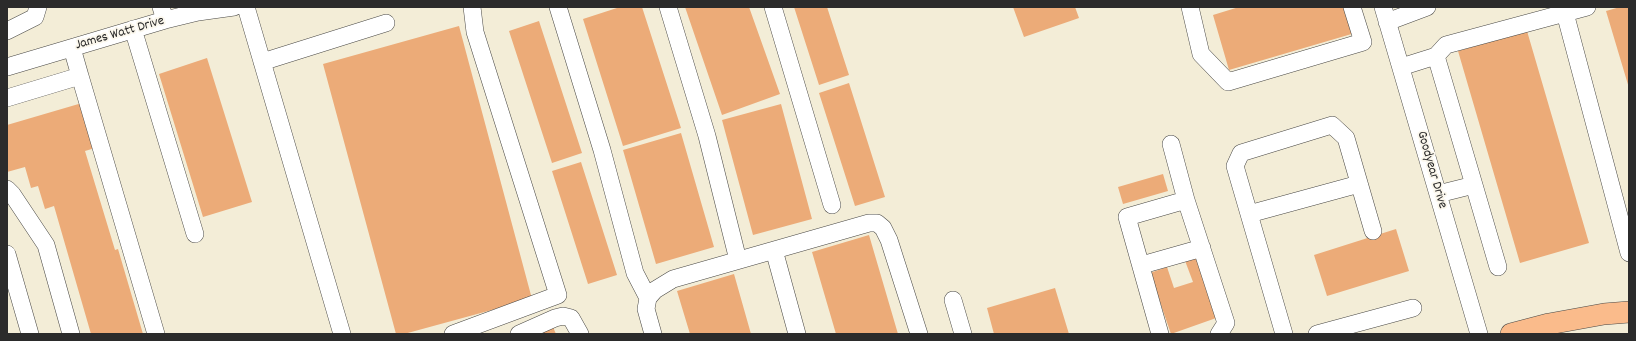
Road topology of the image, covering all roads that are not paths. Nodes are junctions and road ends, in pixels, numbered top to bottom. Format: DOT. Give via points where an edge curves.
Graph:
graph roads {
  1 [pos="38,7"];
  2 [pos="234,7"];
  3 [pos="246,7"];
  4 [pos="472,7"];
  5 [pos="558,7"];
  6 [pos="668,7"];
  7 [pos="773,7"];
  8 [pos="1352,7"];
  9 [pos="1427,7"];
  10 [pos="1587,7"];
  11 [pos="1194,8"];
  12 [pos="1565,13"];
  13 [pos="163,14"];
  14 [pos="1385,14"];
  15 [pos="386,23"];
  16 [pos="133,30"];
  17 [pos="7,32"];
  18 [pos="72,48"];
  19 [pos="1436,56"];
  20 [pos="262,62"];
  21 [pos="7,67"];
  22 [pos="1401,67"];
  23 [pos="80,76"];
  24 [pos="7,98"];
  25 [pos="1170,144"];
  26 [pos="1359,184"];
  27 [pos="1474,185"];
  28 [pos="7,189"];
  29 [pos="1438,194"];
  30 [pos="1186,200"];
  31 [pos="832,205"];
  32 [pos="1249,214"];
  33 [pos="1372,231"];
  34 [pos="194,234"];
  35 [pos="1202,248"];
  36 [pos="774,250"];
  37 [pos="1629,253"];
  38 [pos="7,254"];
  39 [pos="738,260"];
  40 [pos="1142,265"];
  41 [pos="1498,267"];
  42 [pos="648,298"];
  43 [pos="953,300"];
  44 [pos="1413,308"];
  45 [pos="1629,312"];
  46 [pos="30,334"];
  47 [pos="71,334"];
  48 [pos="156,334"];
  49 [pos="342,334"];
  50 [pos="453,334"];
  51 [pos="519,334"];
  52 [pos="580,334"];
  53 [pos="653,334"];
  54 [pos="797,334"];
  55 [pos="919,334"];
  56 [pos="963,334"];
  57 [pos="1160,334"];
  58 [pos="1219,334"];
  59 [pos="1284,334"];
  60 [pos="1317,334"];
  61 [pos="1479,334"];
  62 [pos="1511,334"];
  1 -- 17 [label="street" via="35,17"];
  2 -- 13 [label="street, James Watt Drive"];
  3 -- 20 [label="street"];
  4 -- 50 [label="street" via="475,32 558,296"];
  5 -- 42 [label="street" via="602,150 635,273"];
  6 -- 39 [label="street" via="707,136"];
  7 -- 31 [label="street"];
  8 -- 11 [label="street" via="1363,42 1228,82 1201,54"];
  9 -- 14 [label="street"];
  10 -- 12 [label="street"];
  12 -- 19 [label="street" via="1446,46"];
  12 -- 37 [label="street"];
  13 -- 16 [label="street, James Watt Drive"];
  14 -- 22 [label="street, Goodyear Drive"];
  15 -- 20 [label="street"];
  16 -- 18 [label="street, James Watt Drive"];
  16 -- 34 [label="street"];
  18 -- 21 [label="street, James Watt Drive"];
  18 -- 23 [label="street"];
  19 -- 22 [label="street"];
  19 -- 27 [label="street"];
  20 -- 49 [label="street"];
  22 -- 29 [label="street, Goodyear Drive"];
  23 -- 24 [label="street"];
  23 -- 48 [label="street"];
  25 -- 30 [label="street"];
  26 -- 32 [label="street"];
  26 -- 32 [label="street" via="1346,138 1332,125 1241,153 1234,166"];
  26 -- 33 [label="street"];
  27 -- 29 [label="street"];
  27 -- 41 [label="street"];
  28 -- 47 [label="street" via="46,245"];
  29 -- 61 [label="street, Goodyear Drive"];
  30 -- 35 [label="street"];
  30 -- 40 [label="street" via="1127,217"];
  32 -- 59 [label="street"];
  35 -- 40 [label="street"];
  35 -- 58 [label="street" via="1226,323"];
  36 -- 39 [label="street"];
  36 -- 54 [label="street"];
  36 -- 55 [label="street" via="869,223 877,223 883,228 889,240"];
  38 -- 46 [label="street"];
  39 -- 42 [label="street" via="673,279 655,290"];
  40 -- 57 [label="street"];
  42 -- 53 [label="street" via="646,309"];
  43 -- 56 [label="street"];
  44 -- 60 [label="street"];
  45 -- 62 [label="main road" via="1549,324"];
  51 -- 52 [label="street" via="563,316 571,318"];
}
